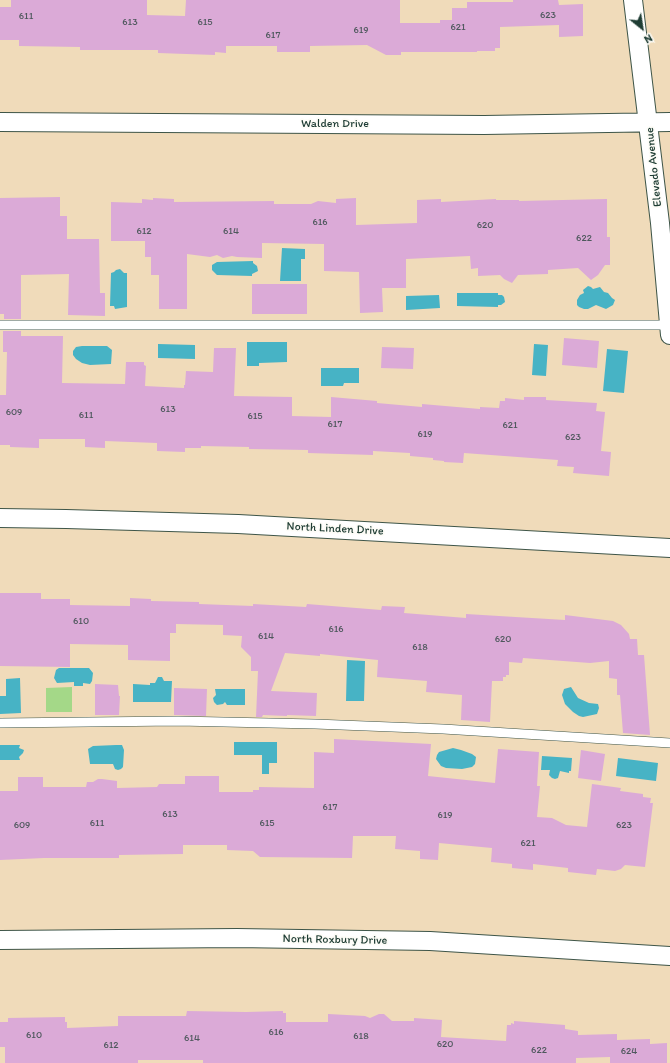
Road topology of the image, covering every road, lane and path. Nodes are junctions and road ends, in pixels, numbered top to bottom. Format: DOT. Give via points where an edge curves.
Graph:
graph roads {
  1 [pos="633,0"];
  2 [pos="0,122"];
  3 [pos="649,122"];
  4 [pos="670,122"];
  5 [pos="0,325"];
  6 [pos="670,329"];
  7 [pos="0,518"];
  8 [pos="670,548"];
  9 [pos="0,723"];
  10 [pos="670,743"];
  11 [pos="0,940"];
  12 [pos="670,956"];
  1 -- 3 [label="street, Elevado Avenue"];
  2 -- 3 [label="street, Walden Drive" via="484,125"];
  3 -- 4 [label="street, Walden Drive"];
  3 -- 6 [label="street, Elevado Avenue"];
  5 -- 6 [label="lane"];
  7 -- 8 [label="street, North Linden Drive" via="238,524"];
  9 -- 10 [label="lane" via="178,721 315,724"];
  11 -- 12 [label="street, North Roxbury Drive" via="237,938 430,941"];
}
